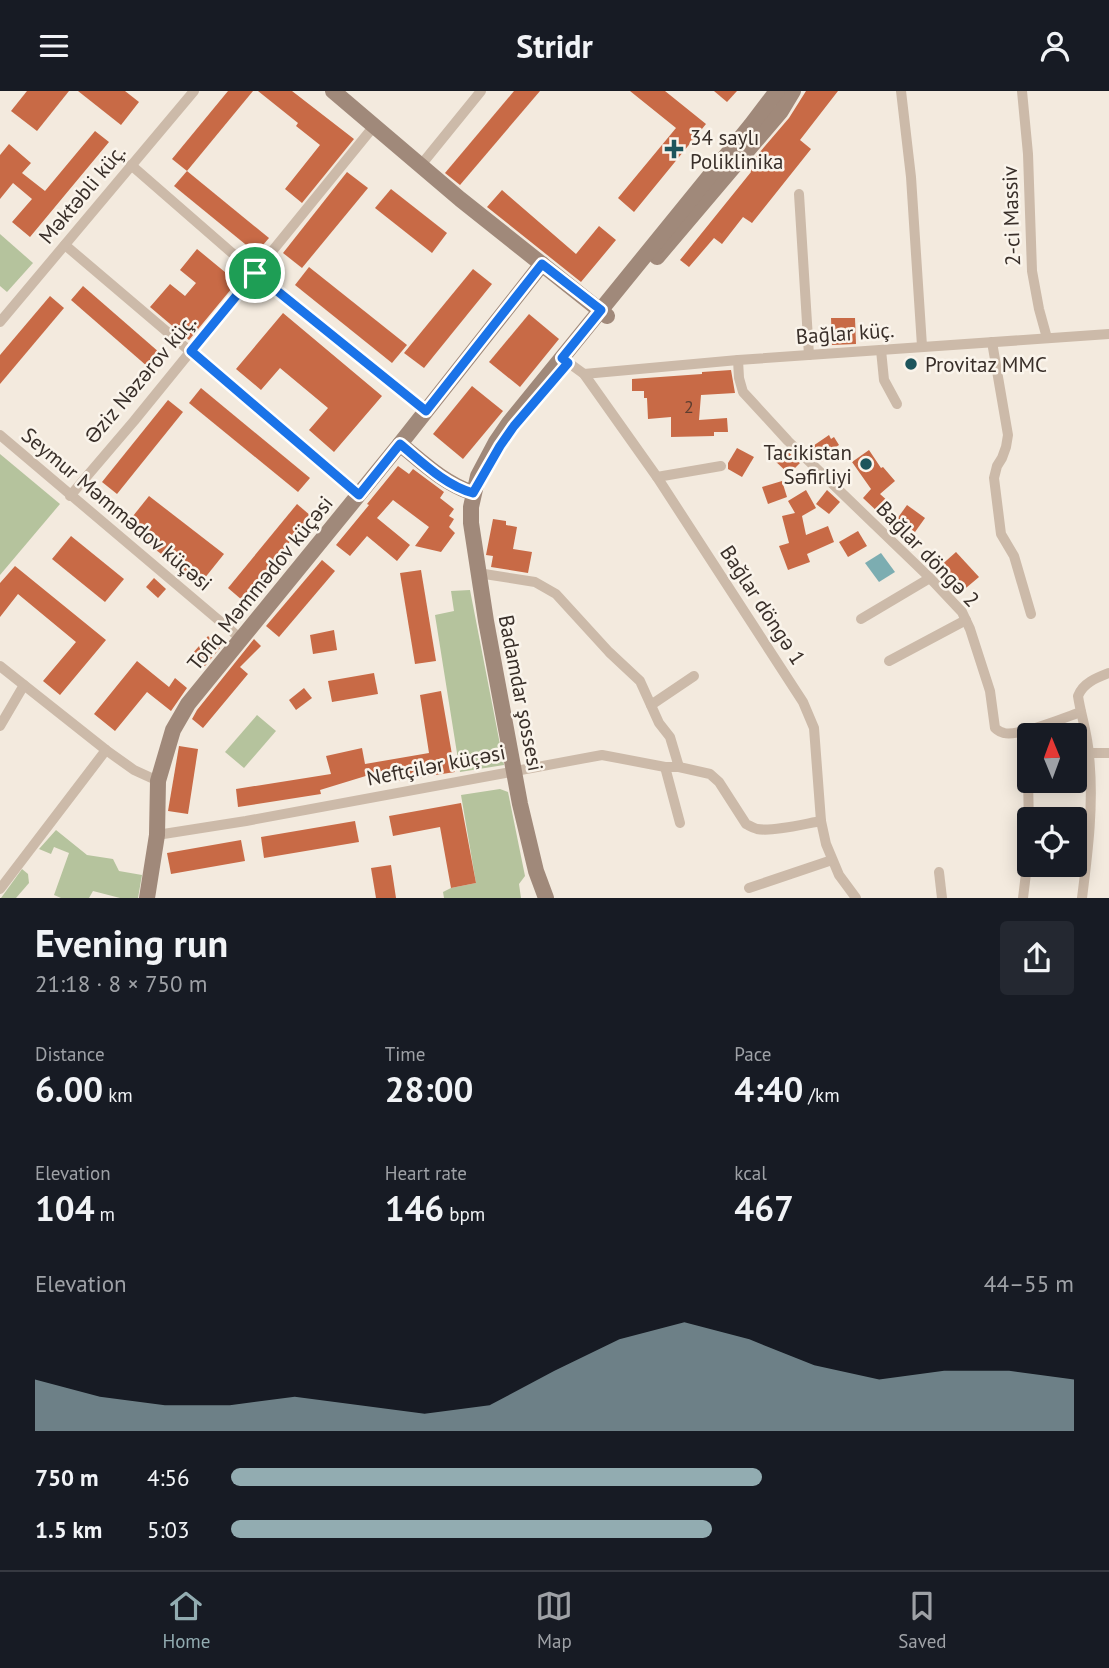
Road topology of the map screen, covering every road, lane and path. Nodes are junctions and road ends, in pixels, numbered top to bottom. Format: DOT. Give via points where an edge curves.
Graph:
graph roads {
  1 [pos="194,91"];
  2 [pos="481,91"];
  3 [pos="777,91"];
  4 [pos="793,91"];
  5 [pos="901,91"];
  6 [pos="1022,91"];
  7 [pos="339,93"];
  8 [pos="374,126"];
  9 [pos="131,165"];
  10 [pos="421,165"];
  11 [pos="799,194"];
  12 [pos="65,245"];
  13 [pos="542,264"];
  14 [pos="255,273"];
  15 [pos="604,313"];
  16 [pos="0,322"];
  17 [pos="1109,334"];
  18 [pos="1047,338"];
  19 [pos="992,342"];
  20 [pos="922,346"];
  21 [pos="881,350"];
  22 [pos="191,351"];
  23 [pos="809,355"];
  24 [pos="565,360"];
  25 [pos="738,360"];
  26 [pos="584,374"];
  27 [pos="897,404"];
  28 [pos="426,411"];
  29 [pos="0,435"];
  30 [pos="400,444"];
  31 [pos="720,467"];
  32 [pos="657,477"];
  33 [pos="473,493"];
  34 [pos="359,495"];
  35 [pos="70,496"];
  36 [pos="478,573"];
  37 [pos="930,578"];
  38 [pos="1031,614"];
  39 [pos="861,619"];
  40 [pos="966,620"];
  41 [pos="242,639"];
  42 [pos="889,661"];
  43 [pos="0,666"];
  44 [pos="1109,673"];
  45 [pos="694,676"];
  46 [pos="24,685"];
  47 [pos="650,705"];
  48 [pos="1081,712"];
  49 [pos="1048,723"];
  50 [pos="0,726"];
  51 [pos="1017,732"];
  52 [pos="106,750"];
  53 [pos="1089,753"];
  54 [pos="1109,753"];
  55 [pos="665,767"];
  56 [pos="679,767"];
  57 [pos="514,770"];
  58 [pos="158,781"];
  59 [pos="821,821"];
  60 [pos="680,823"];
  61 [pos="157,835"];
  62 [pos="832,860"];
  63 [pos="939,872"];
  64 [pos="1026,877"];
  65 [pos="749,888"];
  66 [pos="0,889"];
  67 [pos="147,898"];
  68 [pos="546,898"];
  69 [pos="856,898"];
  70 [pos="942,898"];
  71 [pos="1023,898"];
  72 [pos="1082,898"];
  1 -- 9 [label="street, Məktəbli küç."];
  2 -- 10 [label="street"];
  3 -- 15 [label="main road, Badamdar şossesi"];
  4 -- 15 [label="main road, Badamdar şossesi"];
  5 -- 20 [label="street"];
  6 -- 18 [label="street, 2-ci Massiv" via="1032,271"];
  7 -- 8 [label="main road"];
  8 -- 10 [label="main road"];
  8 -- 14 [label="street, Əziz Nəzərov küç."];
  9 -- 12 [label="street, Məktəbli küç."];
  9 -- 14 [label="street"];
  10 -- 13 [label="main road"];
  11 -- 23 [label="street"];
  12 -- 16 [label="street, Məktəbli küç."];
  12 -- 22 [label="street"];
  13 -- 15 [label="main road"];
  13 -- 28 [label="main road, Tofiq Məmmədov küçəsi"];
  14 -- 22 [label="street, Əziz Nəzərov küç."];
  14 -- 28 [label="street"];
  15 -- 24 [label="main road, Badamdar şossesi"];
  17 -- 18 [label="street, Bağlar küç."];
  18 -- 19 [label="street, Bağlar küç."];
  19 -- 20 [label="street, Bağlar küç."];
  19 -- 38 [label="street" via="1008,435 994,478 1001,534 1014,556"];
  20 -- 21 [label="street, Bağlar küç."];
  21 -- 23 [label="street, Bağlar küç."];
  21 -- 27 [label="street" via="884,380"];
  22 -- 34 [label="street"];
  22 -- 35 [label="street, Əziz Nəzərov küç."];
  23 -- 25 [label="street, Bağlar küç."];
  24 -- 26 [label="street, Bağlar döngə 1"];
  24 -- 33 [label="main road, Badamdar şossesi" via="500,446"];
  25 -- 26 [label="street, Bağlar küç."];
  25 -- 37 [label="street, Bağlar döngə 2" via="743,392 754,405"];
  26 -- 32 [label="street, Bağlar döngə 1"];
  28 -- 30 [label="main road, Tofiq Məmmədov küçəsi"];
  29 -- 35 [label="street, Seymur Məmmədov küçəsi"];
  30 -- 33 [label="main road" via="447,482"];
  30 -- 34 [label="main road, Tofiq Məmmədov küçəsi"];
  31 -- 32 [label="street"];
  32 -- 59 [label="street, Bağlar döngə 1" via="803,702 814,728"];
  33 -- 36 [label="main road, Badamdar şossesi" via="471,523"];
  34 -- 41 [label="main road, Tofiq Məmmədov küçəsi"];
  35 -- 41 [label="street, Seymur Məmmədov küçəsi"];
  36 -- 47 [label="street" via="535,582 556,594 640,681"];
  36 -- 57 [label="main road, Badamdar şossesi"];
  37 -- 39 [label="street"];
  37 -- 40 [label="street, Bağlar döngə 2"];
  40 -- 42 [label="street"];
  40 -- 51 [label="street, Bağlar döngə 2" via="990,691 995,727 1007,734"];
  41 -- 58 [label="main road, Tofiq Məmmədov küçəsi" via="188,704 173,730"];
  43 -- 46 [label="street"];
  44 -- 48 [label="street" via="1081,689"];
  45 -- 47 [label="street"];
  46 -- 50 [label="street"];
  46 -- 52 [label="street"];
  47 -- 56 [label="street" via="670,737"];
  48 -- 49 [label="street"];
  48 -- 53 [label="street"];
  52 -- 58 [label="street" via="134,771"];
  52 -- 66 [label="street"];
  53 -- 54 [label="street"];
  53 -- 72 [label="street" via="1090,815"];
  55 -- 56 [label="street, Neftçilər küçəsi"];
  55 -- 57 [label="street, Neftçilər küçəsi" via="602,755"];
  55 -- 60 [label="street"];
  56 -- 59 [label="street, Neftçilər küçəsi" via="710,774 753,828"];
  57 -- 61 [label="street, Neftçilər küçəsi"];
  57 -- 68 [label="main road, Badamdar şossesi"];
  58 -- 61 [label="main road, Tofiq Məmmədov küçəsi"];
  59 -- 62 [label="street, Bağlar döngə 1"];
  61 -- 67 [label="main road, Tofiq Məmmədov küçəsi"];
  62 -- 65 [label="street"];
  62 -- 69 [label="street, Bağlar döngə 1"];
  63 -- 70 [label="street"];
  64 -- 71 [label="street"];
}
